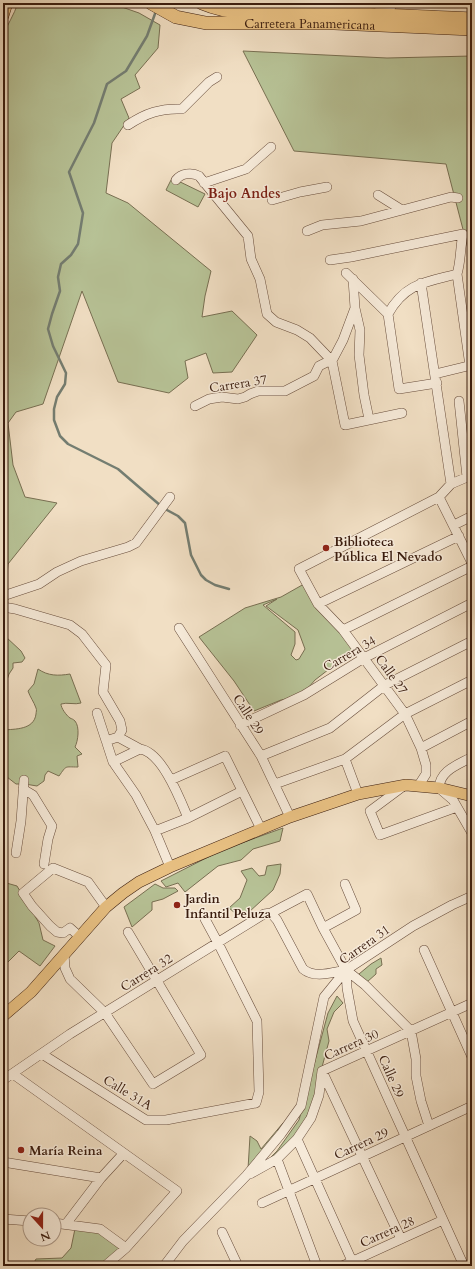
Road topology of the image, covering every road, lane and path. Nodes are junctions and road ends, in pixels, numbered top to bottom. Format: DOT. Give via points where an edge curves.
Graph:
graph roads {
  1 [pos="7,3"];
  2 [pos="202,3"];
  3 [pos="392,3"];
  4 [pos="156,6"];
  5 [pos="357,6"];
  6 [pos="321,8"];
  7 [pos="3,16"];
  8 [pos="472,19"];
  9 [pos="467,29"];
  10 [pos="217,77"];
  11 [pos="128,125"];
  12 [pos="271,147"];
  13 [pos="176,180"];
  14 [pos="204,183"];
  15 [pos="327,187"];
  16 [pos="378,195"];
  17 [pos="458,198"];
  18 [pos="272,200"];
  19 [pos="402,210"];
  20 [pos="307,231"];
  21 [pos="330,260"];
  22 [pos="457,274"];
  23 [pos="422,283"];
  24 [pos="355,308"];
  25 [pos="388,314"];
  26 [pos="332,360"];
  27 [pos="471,365"];
  28 [pos="436,378"];
  29 [pos="459,401"];
  30 [pos="195,406"];
  31 [pos="402,413"];
  32 [pos="368,419"];
  33 [pos="469,476"];
  34 [pos="451,484"];
  35 [pos="170,497"];
  36 [pos="439,497"];
  37 [pos="472,516"];
  38 [pos="454,525"];
  39 [pos="459,536"];
  40 [pos="470,553"];
  41 [pos="472,565"];
  42 [pos="3,596"];
  43 [pos="472,603"];
  44 [pos="318,604"];
  45 [pos="3,608"];
  46 [pos="179,628"];
  47 [pos="343,630"];
  48 [pos="472,641"];
  49 [pos="364,658"];
  50 [pos="472,680"];
  51 [pos="385,685"];
  52 [pos="97,712"];
  53 [pos="405,714"];
  54 [pos="472,721"];
  55 [pos="240,724"];
  56 [pos="118,737"];
  57 [pos="106,741"];
  58 [pos="421,748"];
  59 [pos="140,749"];
  60 [pos="261,756"];
  61 [pos="472,757"];
  62 [pos="345,759"];
  63 [pos="113,762"];
  64 [pos="171,780"];
  65 [pos="275,784"];
  66 [pos="406,784"];
  67 [pos="419,785"];
  68 [pos="439,788"];
  69 [pos="242,791"];
  70 [pos="358,794"];
  71 [pos="472,796"];
  72 [pos="457,807"];
  73 [pos="290,817"];
  74 [pos="188,818"];
  75 [pos="261,829"];
  76 [pos="155,831"];
  77 [pos="472,833"];
  78 [pos="16,853"];
  79 [pos="44,864"];
  80 [pos="170,867"];
  81 [pos="345,884"];
  82 [pos="307,894"];
  83 [pos="472,896"];
  84 [pos="106,907"];
  85 [pos="271,913"];
  86 [pos="205,919"];
  87 [pos="323,928"];
  88 [pos="128,932"];
  89 [pos="79,936"];
  90 [pos="218,943"];
  91 [pos="424,950"];
  92 [pos="64,954"];
  93 [pos="346,970"];
  94 [pos="157,980"];
  95 [pos="472,1003"];
  96 [pos="452,1012"];
  97 [pos="105,1013"];
  98 [pos="3,1016"];
  99 [pos="411,1031"];
  100 [pos="367,1051"];
  101 [pos="42,1054"];
  102 [pos="472,1057"];
  103 [pos="322,1071"];
  104 [pos="13,1074"];
  105 [pos="3,1080"];
  106 [pos="472,1106"];
  107 [pos="429,1126"];
  108 [pos="406,1136"];
  109 [pos="297,1140"];
  110 [pos="123,1154"];
  111 [pos="363,1156"];
  112 [pos="278,1159"];
  113 [pos="3,1162"];
  114 [pos="246,1176"];
  115 [pos="101,1178"];
  116 [pos="315,1178"];
  117 [pos="289,1190"];
  118 [pos="262,1203"];
  119 [pos="3,1219"];
  120 [pos="22,1220"];
  121 [pos="443,1220"];
  122 [pos="62,1224"];
  123 [pos="66,1224"];
  124 [pos="222,1232"];
  125 [pos="401,1239"];
  126 [pos="126,1248"];
  127 [pos="352,1261"];
  128 [pos="165,1265"];
  129 [pos="104,1266"];
  130 [pos="238,1266"];
  131 [pos="317,1266"];
  132 [pos="342,1266"];
  133 [pos="464,1266"];
  1 -- 7 [label="main road"];
  2 -- 6 [label="highway, Carretera Panamericana" via="242,13"];
  3 -- 5 [label="street" via="387,11"];
  4 -- 9 [label="highway, Carretera Panamericana" via="176,18 216,24 334,23"];
  5 -- 6 [label="street"];
  6 -- 8 [label="highway, Carretera Panamericana"];
  10 -- 11 [label="street" via="182,109 158,110 139,117"];
  12 -- 14 [label="street" via="246,169"];
  13 -- 14 [label="street" via="178,177 194,173"];
  14 -- 26 [label="street" via="248,236 251,259 260,279 267,314 276,322 310,338"];
  15 -- 18 [label="street"];
  16 -- 19 [label="street"];
  17 -- 19 [label="street" via="451,197"];
  19 -- 20 [label="street" via="361,221 322,225"];
  21 -- 22 [label="street" via="462,234"];
  22 -- 23 [label="street"];
  22 -- 27 [label="street"];
  23 -- 25 [label="street" via="404,293"];
  23 -- 28 [label="street"];
  24 -- 25 [label="street, Carrera 37" via="350,276"];
  24 -- 26 [label="street, Carrera 37"];
  24 -- 32 [label="street" via="360,330 359,354"];
  25 -- 28 [label="street" via="399,390"];
  26 -- 30 [label="street, Carrera 37" via="319,366 311,378 285,390 258,391 238,399 209,399"];
  26 -- 32 [label="street" via="345,425"];
  27 -- 28 [label="street"];
  28 -- 34 [label="street"];
  29 -- 33 [label="street"];
  31 -- 32 [label="street"];
  33 -- 34 [label="street"];
  34 -- 36 [label="street"];
  35 -- 42 [label="street" via="136,543 81,561 39,584"];
  36 -- 38 [label="street"];
  36 -- 44 [label="street, Calle 27" via="299,569"];
  37 -- 38 [label="street"];
  38 -- 39 [label="street"];
  39 -- 40 [label="street"];
  39 -- 44 [label="street"];
  40 -- 41 [label="street"];
  41 -- 47 [label="street"];
  43 -- 49 [label="street, Carrera 34"];
  44 -- 47 [label="street, Calle 27"];
  45 -- 56 [label="street" via="70,625 82,634 106,665 103,692 120,721 122,730"];
  46 -- 55 [label="street, Calle 29"];
  47 -- 49 [label="street, Calle 27"];
  48 -- 51 [label="street"];
  49 -- 51 [label="street, Calle 27"];
  49 -- 55 [label="street, Carrera 34" via="304,695"];
  50 -- 53 [label="street"];
  51 -- 53 [label="street, Calle 27"];
  51 -- 60 [label="street" via="330,728"];
  52 -- 57 [label="street"];
  53 -- 58 [label="street, Calle 27"];
  53 -- 62 [label="street"];
  54 -- 58 [label="street"];
  55 -- 60 [label="street, Calle 29"];
  56 -- 57 [label="street"];
  56 -- 59 [label="street"];
  57 -- 63 [label="street"];
  58 -- 67 [label="street, Calle 27" via="426,770"];
  59 -- 63 [label="street"];
  59 -- 64 [label="street" via="144,749 158,761"];
  60 -- 65 [label="street, Calle 29"];
  61 -- 68 [label="street" via="445,772 439,781"];
  62 -- 65 [label="street"];
  62 -- 70 [label="street"];
  63 -- 76 [label="street" via="136,795"];
  64 -- 69 [label="street" via="225,756"];
  64 -- 74 [label="street"];
  65 -- 73 [label="street, Calle 29"];
  66 -- 67 [label="main road"];
  66 -- 70 [label="main road"];
  66 -- 72 [label="street" via="370,811 380,835"];
  67 -- 68 [label="main road"];
  68 -- 71 [label="main road"];
  68 -- 72 [label="street"];
  69 -- 74 [label="street"];
  69 -- 75 [label="street"];
  70 -- 73 [label="main road"];
  72 -- 77 [label="street"];
  73 -- 75 [label="main road"];
  74 -- 76 [label="street"];
  75 -- 80 [label="main road"];
  76 -- 80 [label="street"];
  78 -- 79 [label="street" via="24,784 52,826"];
  80 -- 84 [label="main road" via="140,882"];
  81 -- 87 [label="street" via="356,910"];
  82 -- 85 [label="street, Carrera 32"];
  82 -- 87 [label="street, Calle 29"];
  83 -- 93 [label="street, Carrera 31" via="414,926"];
  84 -- 89 [label="main road"];
  84 -- 89 [label="street" via="88,882 53,868 23,893 57,932 63,933 70,928"];
  85 -- 90 [label="street, Carrera 32" via="264,914"];
  85 -- 93 [label="street" via="307,972 315,975"];
  86 -- 90 [label="street"];
  87 -- 93 [label="street, Calle 29"];
  88 -- 94 [label="street"];
  89 -- 92 [label="main road"];
  90 -- 94 [label="street, Carrera 32"];
  90 -- 101 [label="street, Calle 31A" via="257,1021 259,1092 256,1103 166,1120 146,1120"];
  91 -- 96 [label="street"];
  92 -- 97 [label="street" via="65,968 70,979"];
  92 -- 98 [label="main road" via="31,992"];
  93 -- 99 [label="street" via="365,985"];
  93 -- 100 [label="street, Calle 29" via="346,988 353,1021"];
  93 -- 114 [label="street, Carrera 31" via="324,997 301,1106"];
  94 -- 97 [label="street, Carrera 32"];
  94 -- 97 [label="street" via="201,1055 153,1084"];
  95 -- 96 [label="street, Carrera 30"];
  96 -- 99 [label="street, Carrera 30"];
  96 -- 102 [label="street"];
  97 -- 101 [label="street, Carrera 32"];
  99 -- 100 [label="street, Carrera 30"];
  99 -- 107 [label="street" via="416,1076"];
  100 -- 103 [label="street, Carrera 30"];
  100 -- 108 [label="street, Calle 29"];
  101 -- 104 [label="street, Carrera 32"];
  103 -- 109 [label="street, Carrera 30" via="319,1095 311,1118"];
  103 -- 111 [label="street"];
  104 -- 105 [label="street, Carrera 32"];
  104 -- 110 [label="street"];
  106 -- 107 [label="street, Carrera 29"];
  107 -- 108 [label="street, Carrera 29"];
  108 -- 111 [label="street, Carrera 29"];
  108 -- 121 [label="street, Calle 29"];
  109 -- 112 [label="street, Carrera 30"];
  109 -- 116 [label="street"];
  110 -- 115 [label="street"];
  110 -- 126 [label="street" via="176,1191"];
  111 -- 116 [label="street, Carrera 29"];
  111 -- 125 [label="street"];
  112 -- 114 [label="street, Carrera 30"];
  112 -- 117 [label="street"];
  113 -- 115 [label="street"];
  114 -- 128 [label="street" via="183,1241"];
  115 -- 123 [label="street"];
  116 -- 117 [label="street, Carrera 29"];
  116 -- 127 [label="street"];
  117 -- 118 [label="street, Carrera 29"];
  117 -- 131 [label="street"];
  119 -- 120 [label="street"];
  121 -- 125 [label="street, Carrera 28"];
  121 -- 133 [label="street, Calle 29"];
  122 -- 123 [label="street"];
  123 -- 126 [label="street" via="100,1229"];
  124 -- 130 [label="street"];
  125 -- 127 [label="street, Carrera 28"];
  126 -- 129 [label="street"];
  127 -- 132 [label="street, Carrera 28"];
}
